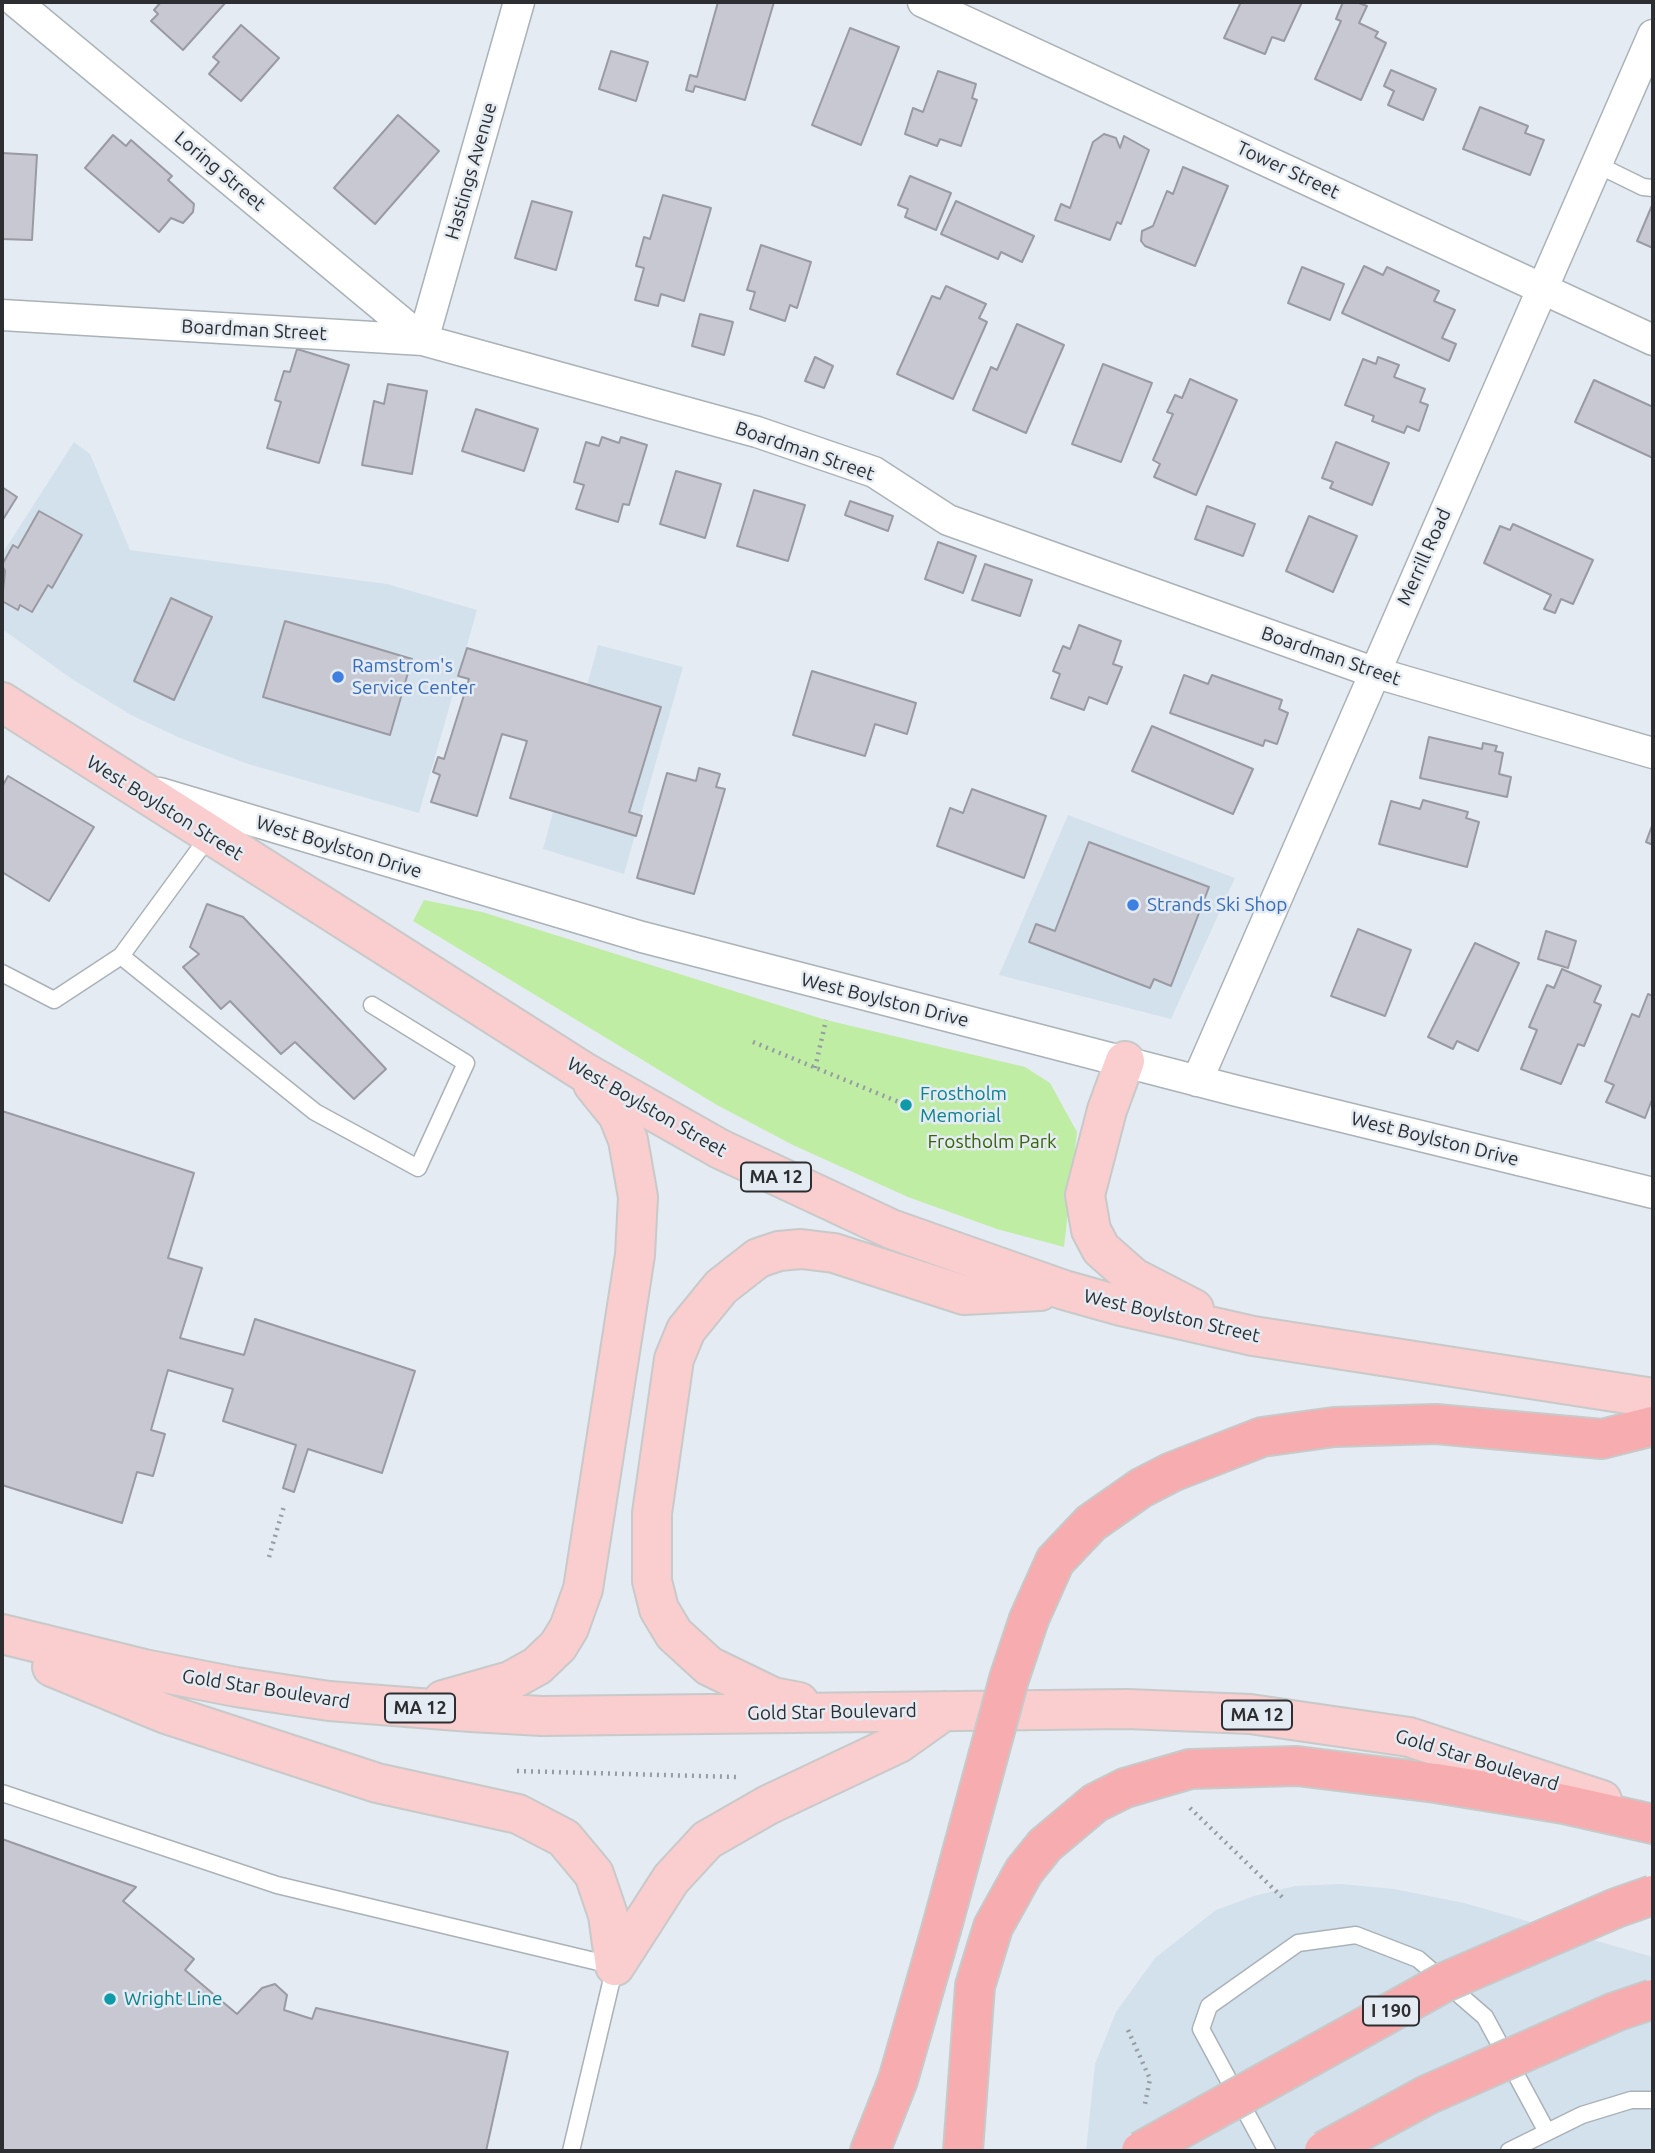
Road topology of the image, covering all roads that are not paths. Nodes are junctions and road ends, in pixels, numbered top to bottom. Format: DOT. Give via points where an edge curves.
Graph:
graph roads {
  1 [pos="16,2"];
  2 [pos="519,2"];
  3 [pos="923,2"];
  4 [pos="1653,35"];
  5 [pos="1596,164"];
  6 [pos="1653,188"];
  7 [pos="1543,287"];
  8 [pos="2,315"];
  9 [pos="423,340"];
  10 [pos="1653,340"];
  11 [pos="1373,673"];
  12 [pos="2,702"];
  13 [pos="1653,753"];
  14 [pos="124,782"];
  15 [pos="209,836"];
  16 [pos="121,956"];
  17 [pos="2,973"];
  18 [pos="372,1005"];
  19 [pos="1125,1061"];
  20 [pos="584,1072"];
  21 [pos="1197,1081"];
  22 [pos="1653,1193"];
  23 [pos="1064,1290"];
  24 [pos="1253,1336"];
  25 [pos="1653,1398"];
  26 [pos="1653,1426"];
  27 [pos="2,1634"];
  28 [pos="2,1646"];
  29 [pos="407,1707"];
  30 [pos="944,1711"];
  31 [pos="845,1712"];
  32 [pos="2,1794"];
  33 [pos="1653,1822"];
  34 [pos="1653,1895"];
  35 [pos="615,1966"];
  36 [pos="1653,1999"];
  37 [pos="1653,2100"];
  38 [pos="1547,2132"];
  39 [pos="1142,2133"];
  40 [pos="570,2151"];
  41 [pos="870,2151"];
  42 [pos="963,2151"];
  43 [pos="1266,2151"];
  44 [pos="1324,2151"];
  45 [pos="1509,2151"];
  1 -- 9 [label="street, Loring Street"];
  2 -- 9 [label="street, Hastings Avenue"];
  3 -- 7 [label="street, Tower Street"];
  4 -- 5 [label="street, Merrill Road"];
  5 -- 6 [label="lane"];
  5 -- 7 [label="street, Merrill Road"];
  7 -- 10 [label="street, Tower Street"];
  7 -- 11 [label="street, Merrill Road"];
  8 -- 9 [label="street, Boardman Street"];
  9 -- 11 [label="street, Boardman Street" via="757,432 874,472 948,520"];
  11 -- 13 [label="street, Boardman Street"];
  11 -- 21 [label="street, Merrill Road"];
  12 -- 14 [label="main road, West Boylston Street / MA 12"];
  14 -- 15 [label="main road, West Boylston Street / MA 12"];
  14 -- 19 [label="street, West Boylston Drive" via="642,937"];
  15 -- 16 [label="lane"];
  15 -- 20 [label="main road, West Boylston Street / MA 12"];
  16 -- 17 [label="lane" via="54,1000"];
  16 -- 18 [label="lane" via="315,1112 418,1168 466,1063"];
  19 -- 21 [label="street, West Boylston Drive"];
  19 -- 24 [label="main road" via="1085,1195 1091,1230 1101,1249 1134,1278"];
  20 -- 23 [label="main road, West Boylston Street / MA 12" via="720,1149 830,1202 952,1252"];
  20 -- 29 [label="main road" via="618,1115 635,1169 638,1197 635,1255 578,1610 558,1646 537,1666 510,1681"];
  21 -- 22 [label="street, West Boylston Drive"];
  23 -- 24 [label="main road, West Boylston Street / MA 12"];
  23 -- 31 [label="main road" via="964,1295 834,1253 779,1251 758,1258 721,1287 686,1330 674,1359 652,1514 652,1581 659,1609 674,1634 730,1678 773,1697"];
  24 -- 25 [label="main road, West Boylston Street / MA 12"];
  26 -- 41 [label="highway, bridge" via="1602,1439 1436,1424 1334,1427 1262,1437 1172,1472 1112,1507 1072,1541 1055,1561 1009,1679 898,2080"];
  27 -- 29 [label="main road, Gold Star Boulevard / MA 12" via="236,1687"];
  28 -- 35 [label="main road" via="166,1714 377,1783 518,1814 564,1838 594,1874 608,1915"];
  29 -- 31 [label="main road, Gold Star Boulevard / MA 12" via="542,1716"];
  30 -- 31 [label="main road, Gold Star Boulevard / MA 12"];
  30 -- 33 [label="main road, Gold Star Boulevard / MA 12" via="1202,1710 1353,1727 1433,1743"];
  30 -- 35 [label="main road" via="898,1743 768,1805 707,1840 671,1879"];
  32 -- 35 [label="lane" via="277,1885"];
  33 -- 42 [label="highway" via="1402,1777 1297,1766 1190,1769 1125,1788 1095,1803 1045,1845 1024,1871 993,1927 975,1986"];
  34 -- 39 [label="highway, I 190, bridge" via="1445,1982"];
  35 -- 40 [label="lane"];
  36 -- 44 [label="highway, bridge" via="1427,2095"];
  37 -- 38 [label="lane" via="1582,2115"];
  38 -- 43 [label="lane" via="1485,2017 1418,1959 1356,1935 1298,1943 1209,2006 1201,2029"];
  38 -- 45 [label="lane"];
}
